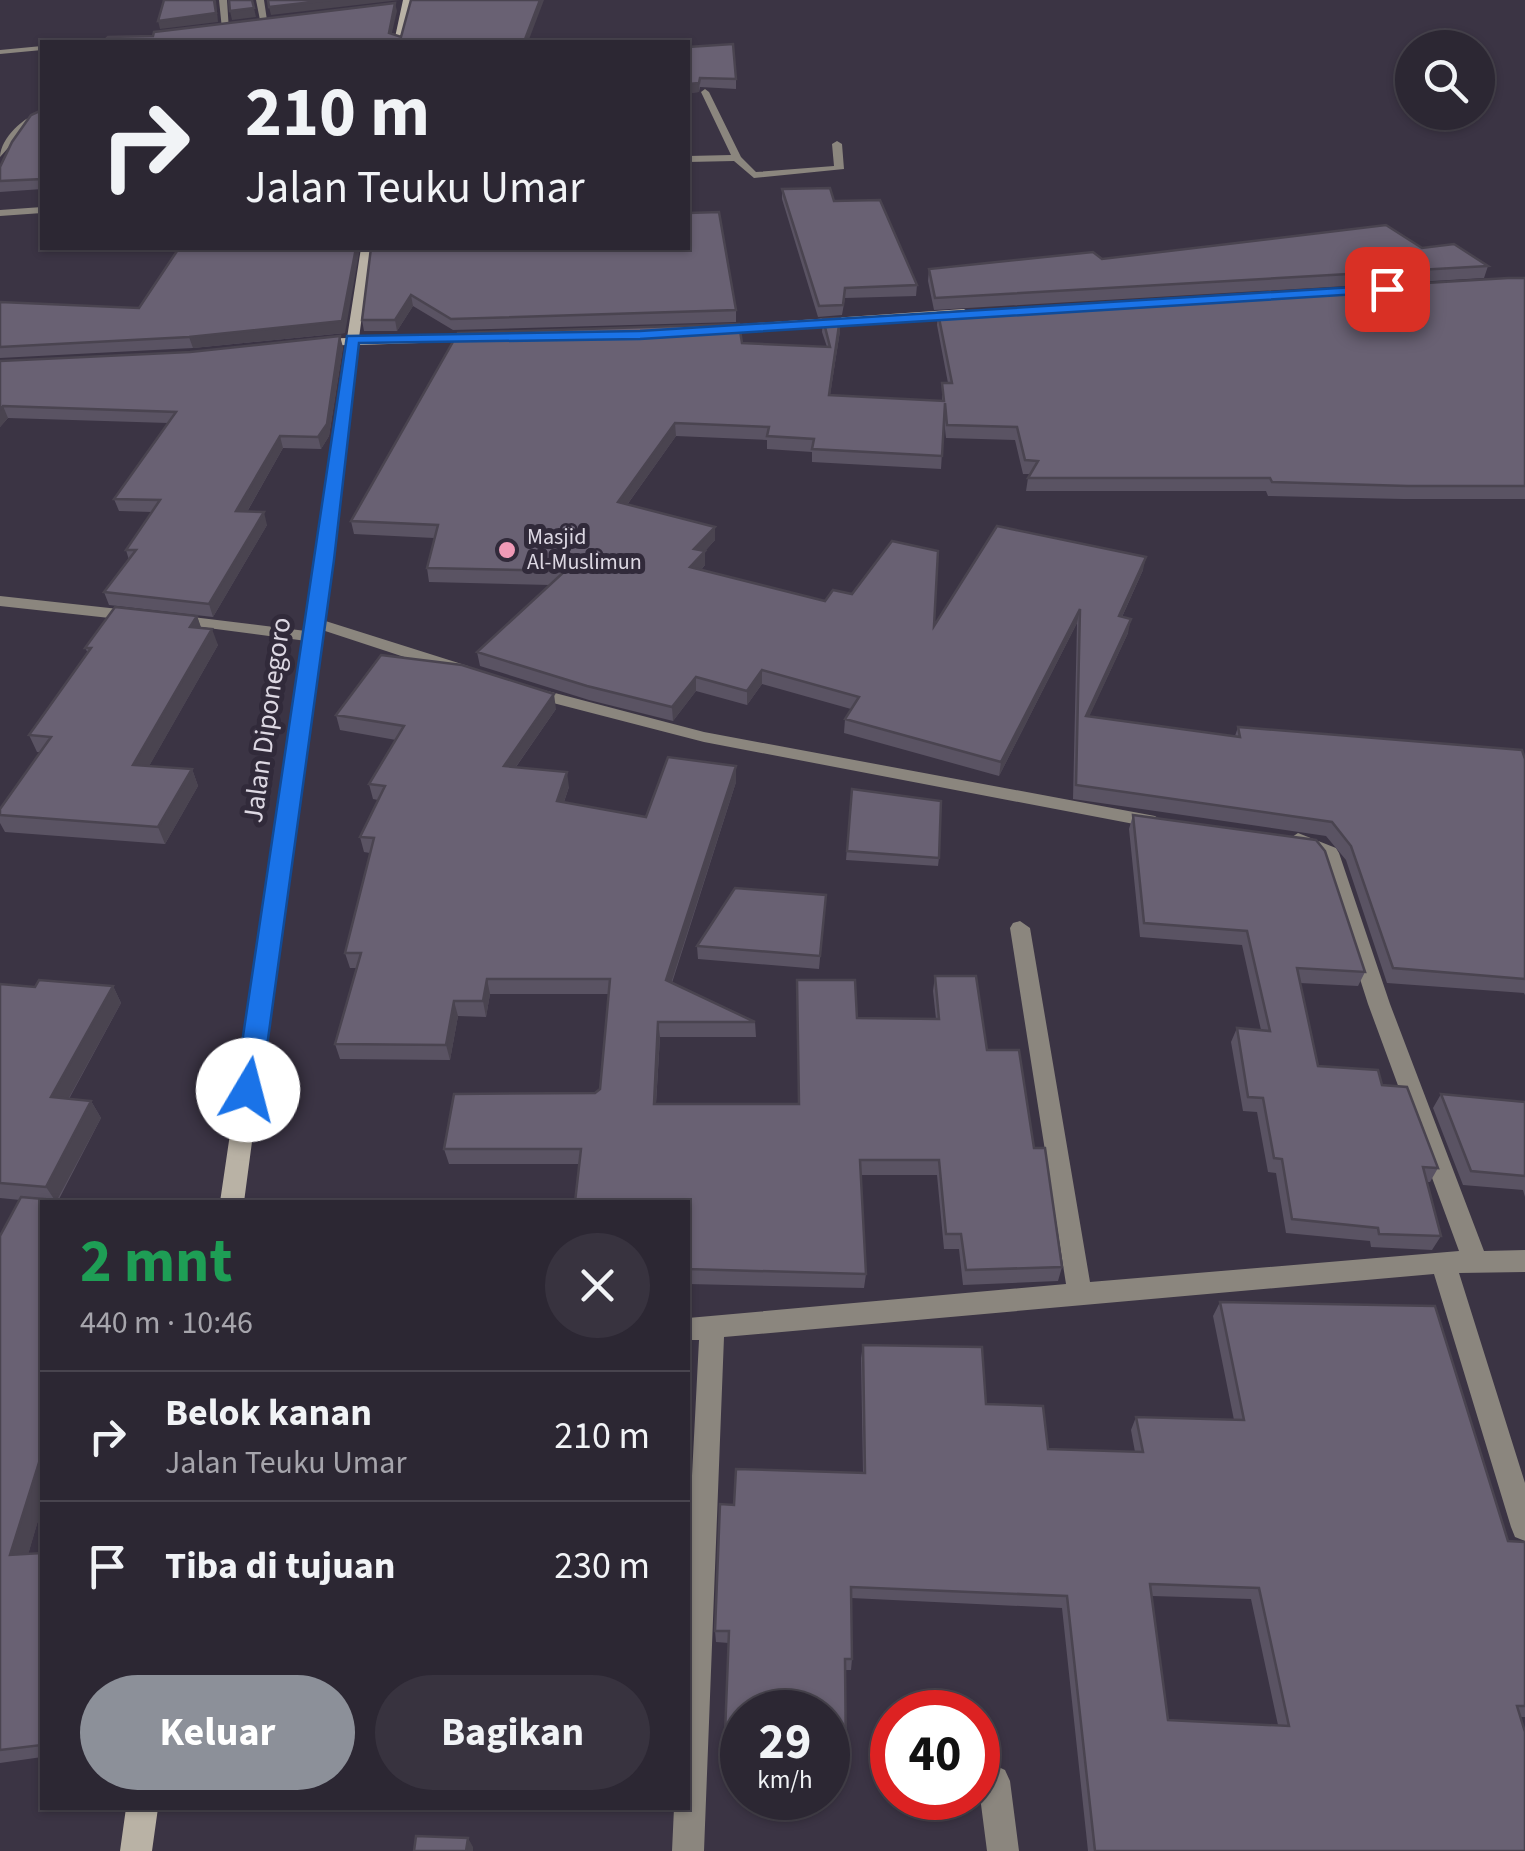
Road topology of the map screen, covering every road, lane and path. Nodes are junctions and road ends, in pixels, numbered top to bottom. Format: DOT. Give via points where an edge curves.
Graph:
graph roads {
  1 [pos="223,0"];
  2 [pos="260,0"];
  3 [pos="407,3"];
  4 [pos="388,8"];
  5 [pos="282,22"];
  6 [pos="265,25"];
  7 [pos="254,26"];
  8 [pos="242,27"];
  9 [pos="226,29"];
  10 [pos="207,31"];
  11 [pos="150,36"];
  12 [pos="111,40"];
  13 [pos="398,40"];
  14 [pos="40,48"];
  15 [pos="0,52"];
  16 [pos="705,92"];
  17 [pos="40,115"];
  18 [pos="837,144"];
  19 [pos="0,154"];
  20 [pos="737,158"];
  21 [pos="690,160"];
  22 [pos="40,210"];
  23 [pos="0,213"];
  24 [pos="366,250"];
  25 [pos="976,312"];
  26 [pos="699,331"];
  27 [pos="487,337"];
  28 [pos="352,339"];
  29 [pos="299,344"];
  30 [pos="0,601"];
  31 [pos="315,630"];
  32 [pos="488,678"];
  33 [pos="506,684"];
  34 [pos="1168,824"];
  35 [pos="1274,836"];
  36 [pos="1020,928"];
  37 [pos="232,1200"];
  38 [pos="1475,1260"];
  39 [pos="1525,1261"];
  40 [pos="1442,1262"];
  41 [pos="1080,1294"];
  42 [pos="700,1329"];
  43 [pos="1525,1527"];
  44 [pos="690,1764"];
  45 [pos="142,1810"];
  46 [pos="689,1810"];
  47 [pos="999,1820"];
  48 [pos="136,1851"];
  49 [pos="688,1851"];
  50 [pos="1003,1851"];
  1 -- 9 [label="street"];
  2 -- 6 [label="street"];
  3 -- 4 [label="street"];
  3 -- 13 [label="street"];
  5 -- 6 [label="street"];
  6 -- 7 [label="street"];
  8 -- 9 [label="street"];
  9 -- 10 [label="street"];
  11 -- 12 [label="street"];
  14 -- 15 [label="street"];
  16 -- 20 [label="street"];
  17 -- 19 [label="street" via="29,118"];
  18 -- 20 [label="street" via="842,164 831,171 754,174"];
  20 -- 21 [label="street"];
  22 -- 23 [label="street"];
  24 -- 28 [label="street, Jalan Diponegoro"];
  25 -- 26 [label="street"];
  27 -- 28 [label="street"];
  28 -- 29 [label="street"];
  28 -- 31 [label="street, Jalan Diponegoro"];
  30 -- 31 [label="street"];
  31 -- 32 [label="street"];
  31 -- 37 [label="street, Jalan Diponegoro"];
  33 -- 34 [label="street" via="704,737"];
  35 -- 38 [label="street" via="1311,841 1329,853"];
  36 -- 41 [label="street"];
  38 -- 39 [label="street"];
  38 -- 40 [label="street"];
  40 -- 41 [label="street"];
  40 -- 43 [label="street"];
  41 -- 42 [label="street"];
  42 -- 44 [label="street"];
  45 -- 48 [label="street"];
  46 -- 49 [label="street"];
  47 -- 50 [label="street"];
}
